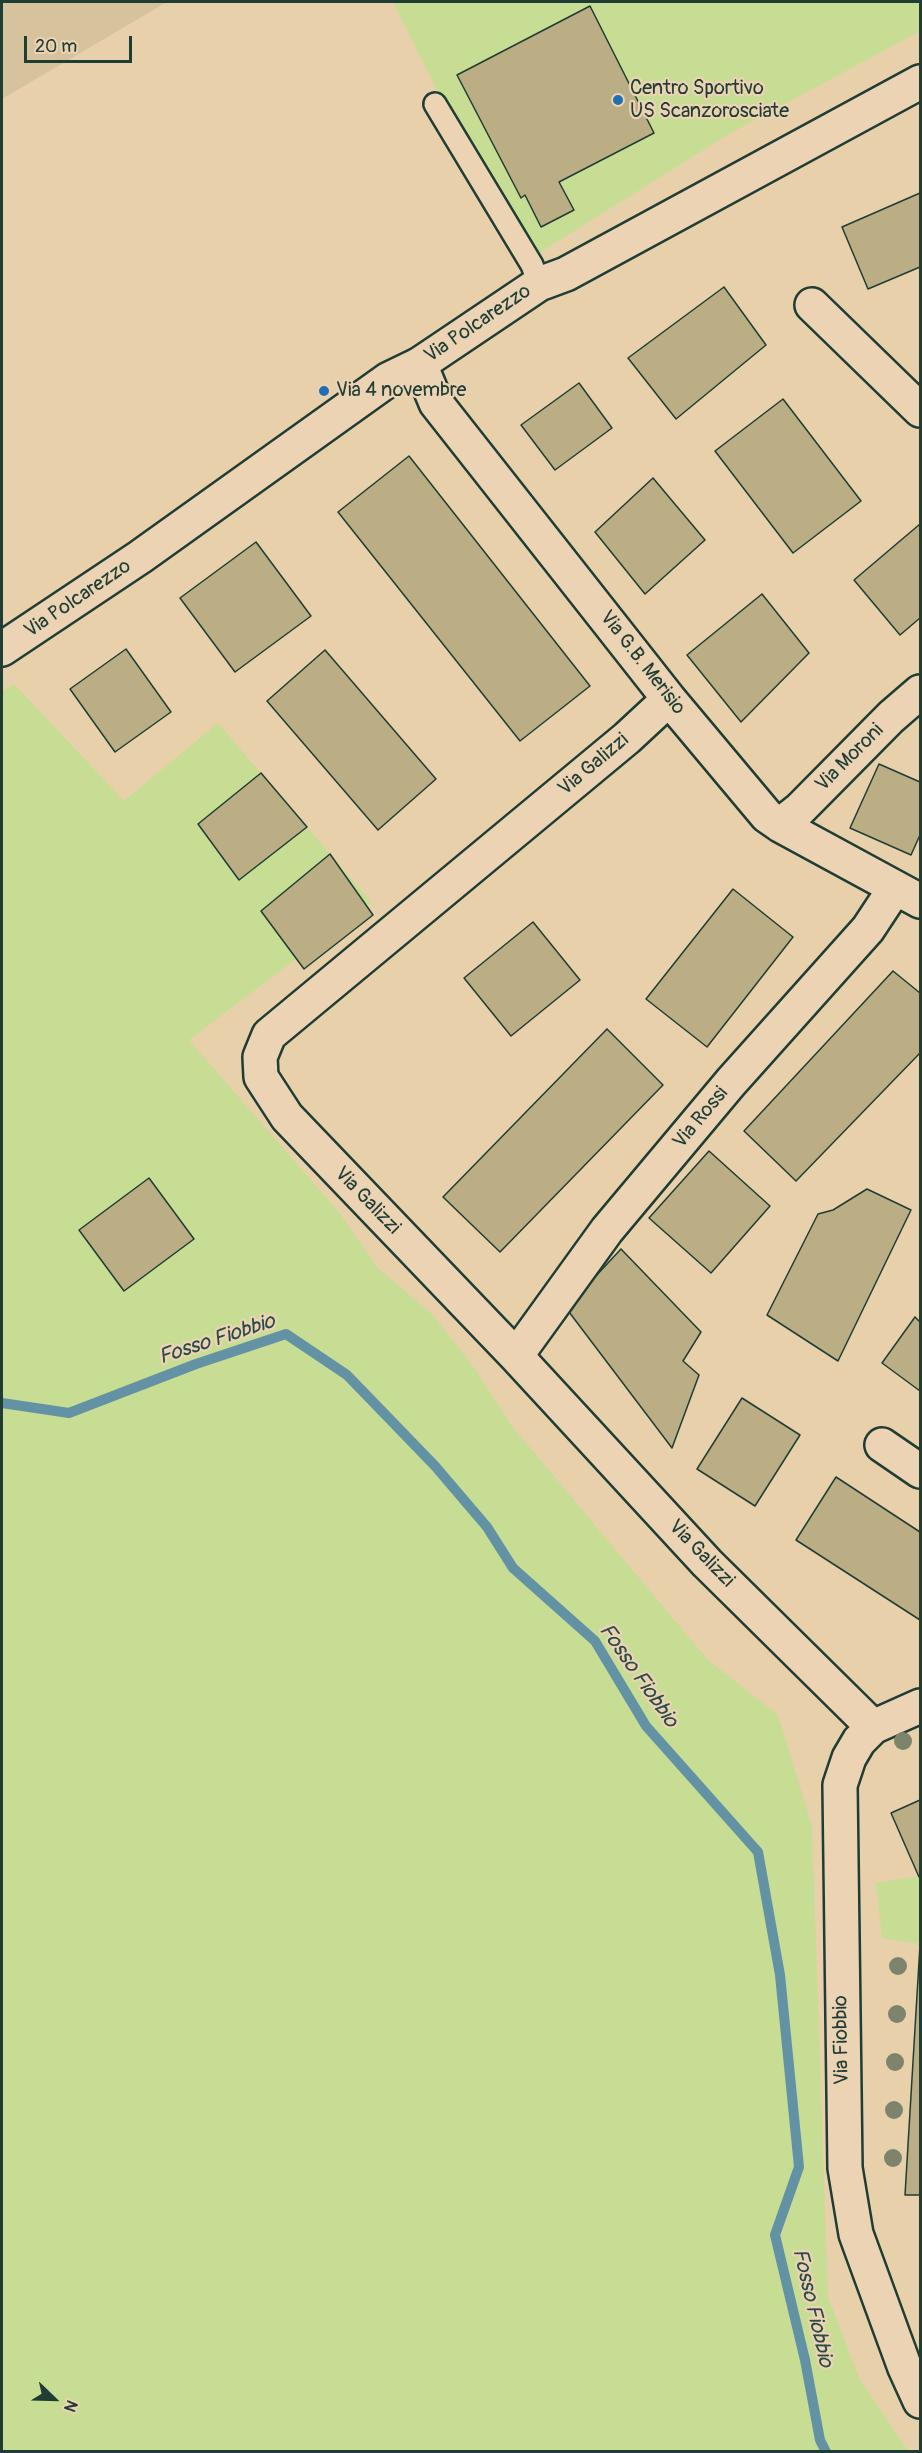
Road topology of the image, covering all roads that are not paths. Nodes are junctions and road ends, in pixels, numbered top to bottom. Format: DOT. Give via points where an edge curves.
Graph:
graph roads {
  1 [pos="921,82"];
  2 [pos="435,104"];
  3 [pos="539,284"];
  4 [pos="812,304"];
  5 [pos="420,364"];
  6 [pos="921,410"];
  7 [pos="2,649"];
  8 [pos="921,692"];
  9 [pos="669,699"];
  10 [pos="780,825"];
  11 [pos="908,894"];
  12 [pos="516,1356"];
  13 [pos="882,1445"];
  14 [pos="921,1471"];
  15 [pos="921,1706"];
  16 [pos="873,1727"];
  17 [pos="921,2401"];
  1 -- 3 [label="street, Via Polcarezzo" via="566,274"];
  2 -- 3 [label="lane"];
  3 -- 5 [label="street, Via Polcarezzo"];
  4 -- 6 [label="street"];
  5 -- 7 [label="street, Via Polcarezzo" via="388,379 140,557"];
  5 -- 9 [label="street, Via G.B. Merisio" via="436,403"];
  8 -- 10 [label="street, Via Moroni"];
  9 -- 10 [label="street, Via G.B. Merisio" via="756,804"];
  9 -- 12 [label="street, Via Galizzi" via="269,1035 260,1057 261,1077 287,1117"];
  10 -- 11 [label="street, Via G.B. Merisio"];
  11 -- 12 [label="street, Via Rossi" via="868,928 730,1082 607,1230"];
  12 -- 16 [label="street, Via Galizzi" via="707,1563"];
  13 -- 14 [label="street"];
  15 -- 16 [label="street, Via Fiobbio"];
  16 -- 17 [label="street, Via Fiobbio" via="849,1758 840,1785 845,2168 856,2234"];
}
